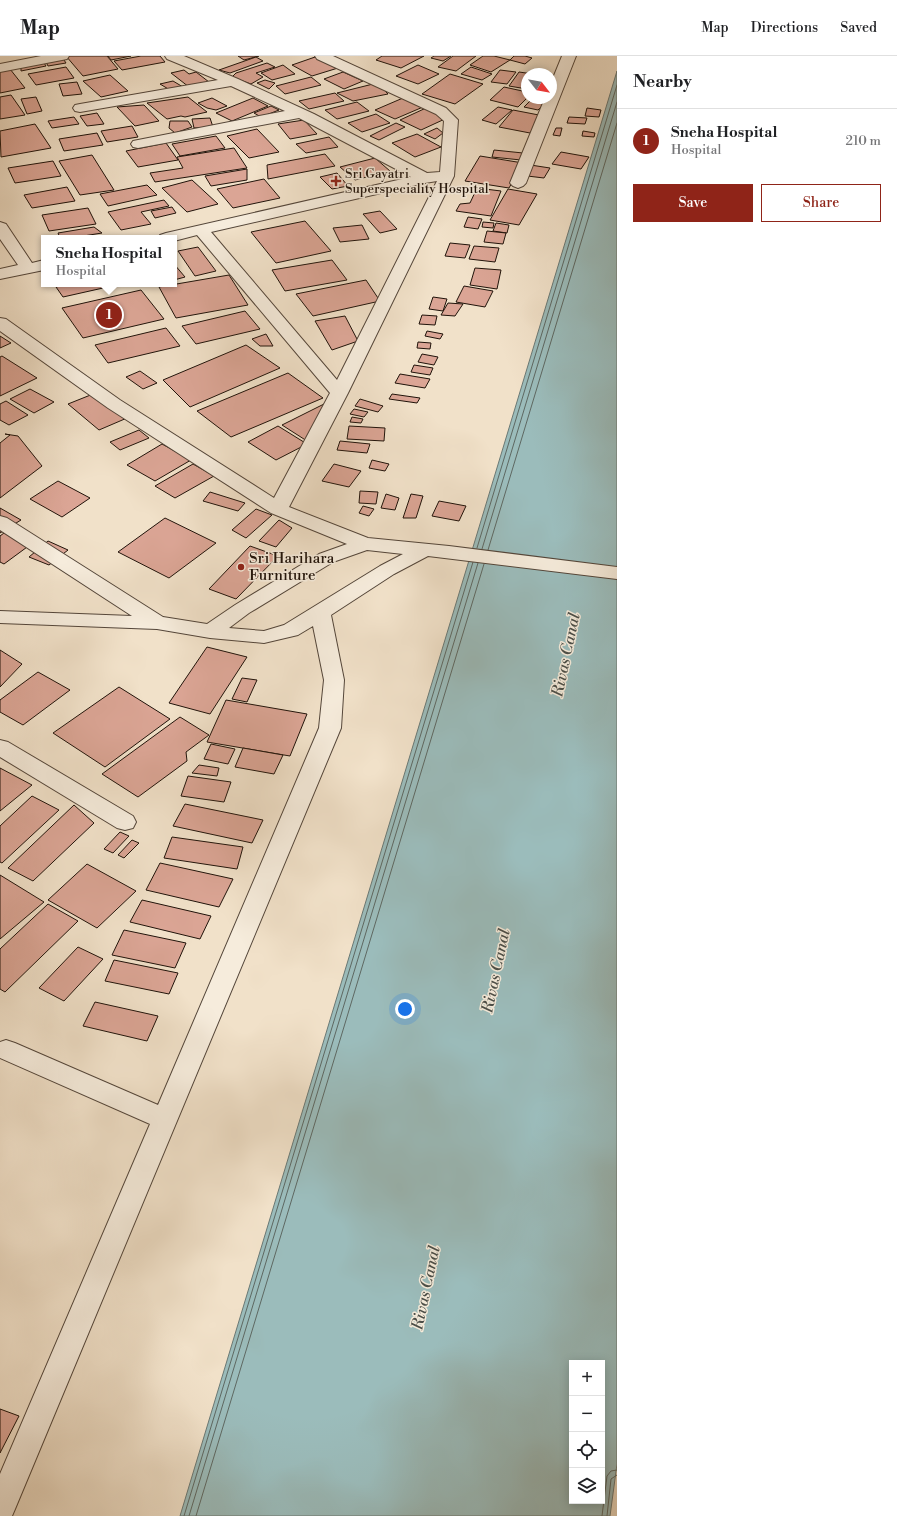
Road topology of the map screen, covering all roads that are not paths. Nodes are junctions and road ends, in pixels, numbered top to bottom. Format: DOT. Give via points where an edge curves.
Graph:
graph roads {
  1 [pos="62,56"];
  2 [pos="172,56"];
  3 [pos="322,56"];
  4 [pos="569,56"];
  5 [pos="0,68"];
  6 [pos="233,82"];
  7 [pos="80,108"];
  8 [pos="300,113"];
  9 [pos="138,144"];
  10 [pos="447,176"];
  11 [pos="424,178"];
  12 [pos="518,183"];
  13 [pos="0,227"];
  14 [pos="201,230"];
  15 [pos="177,235"];
  16 [pos="41,266"];
  17 [pos="28,268"];
  18 [pos="0,274"];
  19 [pos="0,323"];
  20 [pos="340,392"];
  21 [pos="278,509"];
  22 [pos="0,522"];
  23 [pos="365,544"];
  24 [pos="425,550"];
  25 [pos="617,573"];
  26 [pos="320,613"];
  27 [pos="0,617"];
  28 [pos="157,623"];
  29 [pos="210,632"];
  30 [pos="0,747"];
  31 [pos="125,822"];
  32 [pos="6,1050"];
  33 [pos="165,1119"];
  34 [pos="0,1509"];
  1 -- 5 [label="street"];
  2 -- 6 [label="street"];
  3 -- 10 [label="street" via="441,111 451,120"];
  4 -- 12 [label="street"];
  6 -- 7 [label="street"];
  6 -- 8 [label="street"];
  8 -- 9 [label="street"];
  8 -- 11 [label="street"];
  10 -- 11 [label="street"];
  10 -- 20 [label="street"];
  11 -- 14 [label="street"];
  13 -- 17 [label="street"];
  14 -- 15 [label="street"];
  14 -- 20 [label="street"];
  16 -- 17 [label="street"];
  17 -- 18 [label="street"];
  19 -- 21 [label="street" via="114,404"];
  20 -- 21 [label="street"];
  21 -- 23 [label="street"];
  22 -- 28 [label="street"];
  23 -- 24 [label="street"];
  23 -- 29 [label="street" via="326,558 242,609"];
  24 -- 25 [label="street"];
  24 -- 26 [label="street" via="387,570"];
  26 -- 29 [label="street" via="291,630 264,637"];
  26 -- 33 [label="street" via="334,680 330,728"];
  27 -- 28 [label="street"];
  28 -- 29 [label="street"];
  30 -- 31 [label="street"];
  32 -- 33 [label="street"];
  33 -- 34 [label="street"];
}
